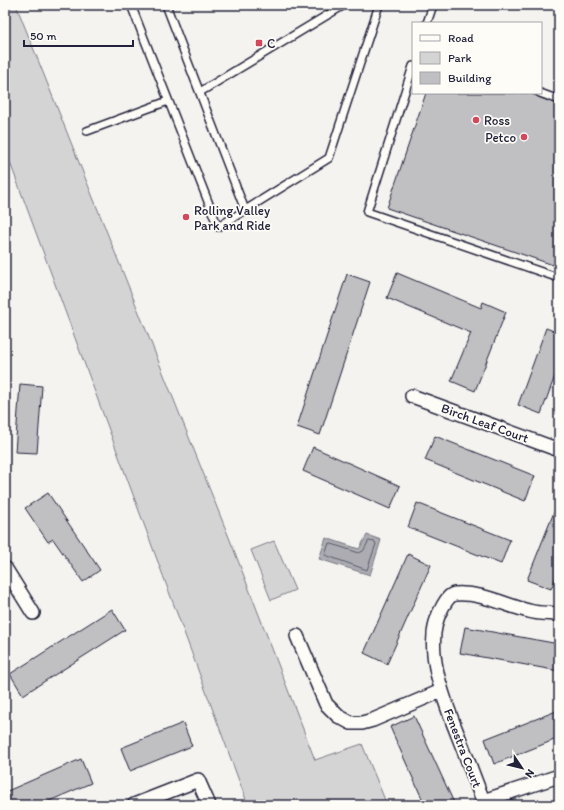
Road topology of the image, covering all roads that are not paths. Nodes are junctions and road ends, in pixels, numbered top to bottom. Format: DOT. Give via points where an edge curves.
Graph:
graph roads {
  1 [pos="131,5"];
  2 [pos="166,5"];
  3 [pos="344,5"];
  4 [pos="379,5"];
  5 [pos="433,5"];
  6 [pos="427,22"];
  7 [pos="412,69"];
  8 [pos="200,92"];
  9 [pos="542,94"];
  10 [pos="559,100"];
  11 [pos="168,101"];
  12 [pos="87,131"];
  13 [pos="245,210"];
  14 [pos="559,278"];
  15 [pos="412,396"];
  16 [pos="559,450"];
  17 [pos="5,568"];
  18 [pos="33,613"];
  19 [pos="559,614"];
  20 [pos="297,636"];
  21 [pos="441,691"];
  22 [pos="559,776"];
  23 [pos="484,803"];
  24 [pos="134,805"];
  25 [pos="210,805"];
  1 -- 11 [label="lane"];
  2 -- 8 [label="lane"];
  3 -- 8 [label="lane"];
  4 -- 13 [label="lane" via="329,158"];
  5 -- 6 [label="lane"];
  7 -- 14 [label="lane" via="367,212"];
  8 -- 13 [label="lane"];
  9 -- 10 [label="lane"];
  11 -- 12 [label="lane"];
  11 -- 13 [label="lane" via="218,227"];
  15 -- 16 [label="street, Birch Leaf Court"];
  17 -- 18 [label="street"];
  19 -- 21 [label="street, Fenestra Court" via="530,612 469,594 454,594 448,598 435,623 433,644"];
  20 -- 21 [label="street, Fenestra Court" via="326,704 338,716 351,723 362,724"];
  21 -- 23 [label="street, Fenestra Court"];
  22 -- 23 [label="street"];
  24 -- 25 [label="street" via="198,780"];
}
